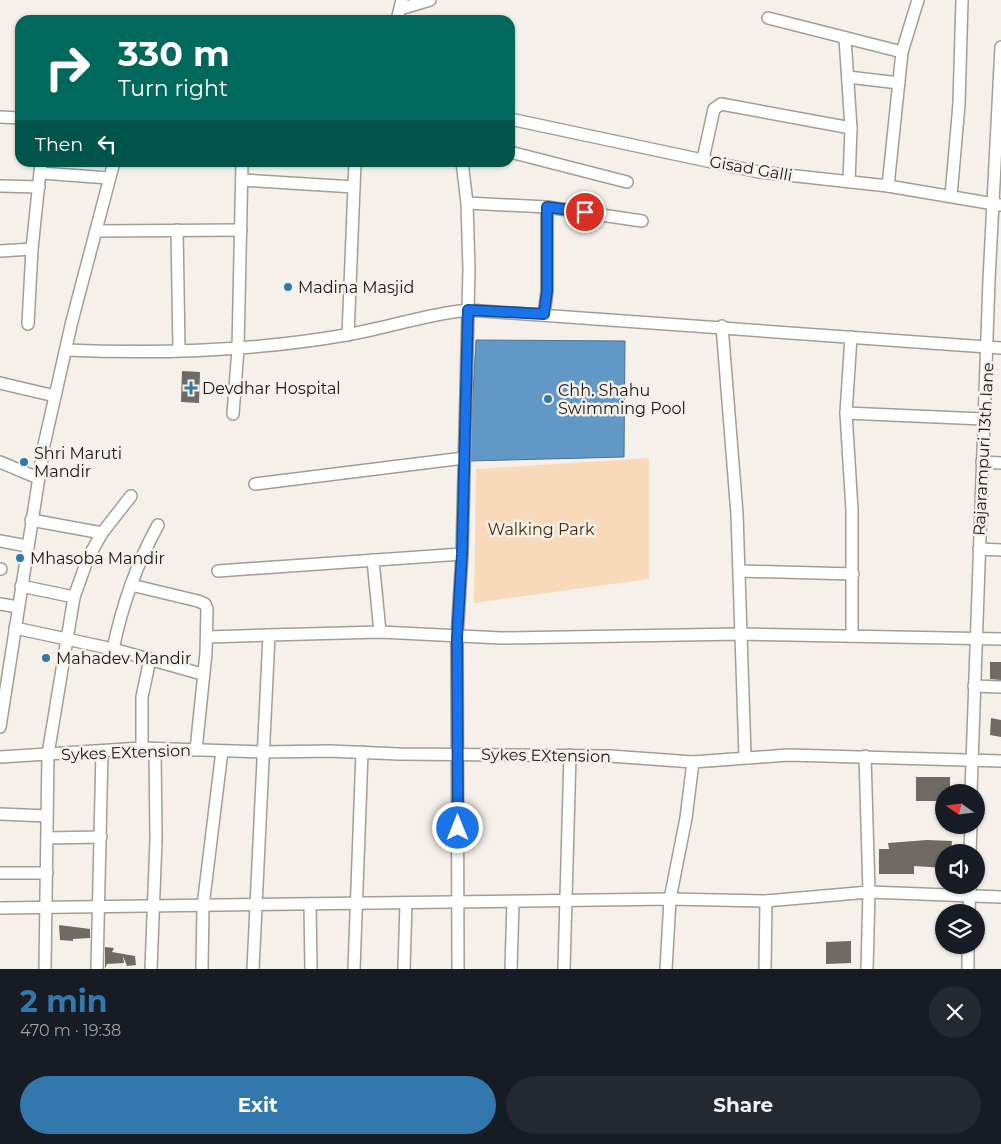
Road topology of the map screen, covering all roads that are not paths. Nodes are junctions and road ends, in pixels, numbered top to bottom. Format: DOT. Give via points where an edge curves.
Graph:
graph roads {
  1 [pos="430,0"];
  2 [pos="962,0"];
  3 [pos="916,1"];
  4 [pos="400,10"];
  5 [pos="768,18"];
  6 [pos="846,38"];
  7 [pos="1001,47"];
  8 [pos="902,52"];
  9 [pos="848,77"];
  10 [pos="899,83"];
  11 [pos="0,117"];
  12 [pos="15,118"];
  13 [pos="515,120"];
  14 [pos="850,128"];
  15 [pos="515,153"];
  16 [pos="704,160"];
  17 [pos="113,167"];
  18 [pos="242,167"];
  19 [pos="355,167"];
  20 [pos="463,167"];
  21 [pos="41,168"];
  22 [pos="110,178"];
  23 [pos="242,180"];
  24 [pos="627,182"];
  25 [pos="849,182"];
  26 [pos="0,186"];
  27 [pos="888,186"];
  28 [pos="39,187"];
  29 [pos="354,187"];
  30 [pos="951,196"];
  31 [pos="467,203"];
  32 [pos="997,204"];
  33 [pos="547,207"];
  34 [pos="642,221"];
  35 [pos="178,230"];
  36 [pos="241,230"];
  37 [pos="96,231"];
  38 [pos="32,249"];
  39 [pos="0,251"];
  40 [pos="468,310"];
  41 [pos="544,314"];
  42 [pos="28,324"];
  43 [pos="722,326"];
  44 [pos="348,335"];
  45 [pos="851,337"];
  46 [pos="988,347"];
  47 [pos="1001,348"];
  48 [pos="238,349"];
  49 [pos="66,350"];
  50 [pos="179,350"];
  51 [pos="0,383"];
  52 [pos="55,396"];
  53 [pos="846,413"];
  54 [pos="233,414"];
  55 [pos="983,419"];
  56 [pos="464,458"];
  57 [pos="0,462"];
  58 [pos="982,462"];
  59 [pos="1001,463"];
  60 [pos="38,478"];
  61 [pos="255,484"];
  62 [pos="131,496"];
  63 [pos="31,520"];
  64 [pos="158,525"];
  65 [pos="102,533"];
  66 [pos="0,541"];
  67 [pos="27,546"];
  68 [pos="979,549"];
  69 [pos="1001,550"];
  70 [pos="462,554"];
  71 [pos="373,560"];
  72 [pos="218,571"];
  73 [pos="740,571"];
  74 [pos="853,574"];
  75 [pos="131,585"];
  76 [pos="21,586"];
  77 [pos="74,597"];
  78 [pos="0,604"];
  79 [pos="18,607"];
  80 [pos="15,628"];
  81 [pos="380,632"];
  82 [pos="740,634"];
  83 [pos="269,635"];
  84 [pos="852,636"];
  85 [pos="207,637"];
  86 [pos="457,637"];
  87 [pos="68,639"];
  88 [pos="976,639"];
  89 [pos="1001,639"];
  90 [pos="113,649"];
  91 [pos="6,653"];
  92 [pos="150,659"];
  93 [pos="202,674"];
  94 [pos="974,686"];
  95 [pos="1001,687"];
  96 [pos="1,700"];
  97 [pos="0,727"];
  98 [pos="142,748"];
  99 [pos="155,749"];
  100 [pos="196,750"];
  101 [pos="102,751"];
  102 [pos="222,751"];
  103 [pos="264,752"];
  104 [pos="362,752"];
  105 [pos="48,754"];
  106 [pos="458,754"];
  107 [pos="570,755"];
  108 [pos="745,756"];
  109 [pos="865,756"];
  110 [pos="0,757"];
  111 [pos="1001,761"];
  112 [pos="693,762"];
  113 [pos="972,762"];
  114 [pos="972,784"];
  115 [pos="0,814"];
  116 [pos="47,816"];
  117 [pos="101,837"];
  118 [pos="47,838"];
  119 [pos="0,873"];
  120 [pos="47,873"];
  121 [pos="935,891"];
  122 [pos="869,892"];
  123 [pos="985,893"];
  124 [pos="1001,897"];
  125 [pos="670,899"];
  126 [pos="566,901"];
  127 [pos="766,901"];
  128 [pos="458,902"];
  129 [pos="513,902"];
  130 [pos="406,903"];
  131 [pos="310,904"];
  132 [pos="356,904"];
  133 [pos="255,905"];
  134 [pos="203,906"];
  135 [pos="154,907"];
  136 [pos="0,908"];
  137 [pos="46,908"];
  138 [pos="99,908"];
  139 [pos="968,954"];
  140 [pos="45,969"];
  141 [pos="97,969"];
  142 [pos="151,969"];
  143 [pos="202,969"];
  144 [pos="252,969"];
  145 [pos="311,969"];
  146 [pos="354,969"];
  147 [pos="404,969"];
  148 [pos="458,969"];
  149 [pos="511,969"];
  150 [pos="564,969"];
  151 [pos="666,969"];
  152 [pos="765,969"];
  153 [pos="867,969"];
  154 [pos="968,969"];
  1 -- 4 [label="street"];
  2 -- 30 [label="street" via="959,104"];
  3 -- 8 [label="street"];
  5 -- 6 [label="street"];
  6 -- 8 [label="street"];
  6 -- 9 [label="street"];
  7 -- 32 [label="street, Rajarampuri 13th lane"];
  8 -- 10 [label="street"];
  9 -- 10 [label="street"];
  9 -- 14 [label="street"];
  10 -- 27 [label="street"];
  11 -- 12 [label="street"];
  13 -- 16 [label="street, Gisad Galli"];
  14 -- 16 [label="street" via="721,104 714,109"];
  14 -- 25 [label="street"];
  15 -- 24 [label="street"];
  16 -- 25 [label="street, Gisad Galli" via="760,172"];
  17 -- 22 [label="street"];
  18 -- 23 [label="street"];
  19 -- 29 [label="street"];
  20 -- 31 [label="street"];
  21 -- 22 [label="street"];
  21 -- 28 [label="street"];
  22 -- 37 [label="street"];
  23 -- 29 [label="street"];
  23 -- 36 [label="street"];
  25 -- 27 [label="street, Gisad Galli"];
  26 -- 28 [label="street"];
  27 -- 30 [label="street, Gisad Galli"];
  28 -- 38 [label="street"];
  29 -- 44 [label="street"];
  30 -- 32 [label="street, Gisad Galli"];
  31 -- 33 [label="street"];
  31 -- 40 [label="street"];
  32 -- 46 [label="street, Rajarampuri 13th lane" via="989,280"];
  33 -- 34 [label="street"];
  33 -- 41 [label="street"];
  35 -- 36 [label="street"];
  35 -- 37 [label="street"];
  35 -- 50 [label="street"];
  36 -- 48 [label="street"];
  37 -- 49 [label="street"];
  38 -- 39 [label="street"];
  38 -- 42 [label="street"];
  40 -- 41 [label="street"];
  40 -- 44 [label="street" via="443,312"];
  40 -- 56 [label="street"];
  41 -- 43 [label="street"];
  43 -- 45 [label="street"];
  43 -- 73 [label="street"];
  44 -- 48 [label="street"];
  45 -- 46 [label="street"];
  45 -- 53 [label="street"];
  46 -- 47 [label="street"];
  46 -- 55 [label="street, Rajarampuri 13th lane"];
  48 -- 50 [label="street"];
  48 -- 54 [label="street"];
  49 -- 50 [label="street"];
  49 -- 52 [label="street"];
  51 -- 52 [label="street"];
  52 -- 60 [label="street"];
  53 -- 55 [label="street"];
  53 -- 74 [label="street"];
  55 -- 58 [label="street, Rajarampuri 13th lane"];
  56 -- 61 [label="street"];
  56 -- 70 [label="street"];
  57 -- 60 [label="street"];
  58 -- 59 [label="street"];
  58 -- 68 [label="street, Rajarampuri 13th lane"];
  60 -- 63 [label="street"];
  62 -- 65 [label="street"];
  63 -- 65 [label="street"];
  63 -- 67 [label="street"];
  64 -- 75 [label="street"];
  65 -- 77 [label="street" via="88,558"];
  66 -- 67 [label="street"];
  67 -- 76 [label="street"];
  68 -- 69 [label="street"];
  68 -- 88 [label="street, Rajarampuri 13th lane"];
  70 -- 71 [label="street"];
  70 -- 86 [label="street"];
  71 -- 72 [label="street"];
  71 -- 81 [label="street"];
  73 -- 74 [label="street"];
  73 -- 82 [label="street"];
  74 -- 84 [label="street"];
  75 -- 85 [label="street" via="204,604 208,615"];
  75 -- 90 [label="street"];
  76 -- 77 [label="street"];
  76 -- 79 [label="street"];
  77 -- 87 [label="street"];
  78 -- 79 [label="street"];
  79 -- 80 [label="street"];
  80 -- 87 [label="street"];
  80 -- 91 [label="street"];
  81 -- 83 [label="street"];
  81 -- 86 [label="street"];
  82 -- 84 [label="street"];
  82 -- 86 [label="street"];
  82 -- 108 [label="street"];
  83 -- 85 [label="street"];
  83 -- 103 [label="street"];
  84 -- 88 [label="street"];
  85 -- 93 [label="street"];
  86 -- 106 [label="street"];
  87 -- 90 [label="street"];
  87 -- 105 [label="street"];
  88 -- 89 [label="street"];
  88 -- 94 [label="street, Rajarampuri 13th lane"];
  90 -- 92 [label="street"];
  91 -- 96 [label="street"];
  92 -- 93 [label="street"];
  92 -- 98 [label="street" via="142,697"];
  93 -- 100 [label="street"];
  94 -- 95 [label="street"];
  94 -- 113 [label="street, Rajarampuri 13th lane"];
  96 -- 97 [label="street"];
  98 -- 99 [label="street, Sykes EXtension"];
  98 -- 101 [label="street, Sykes EXtension"];
  99 -- 100 [label="street, Sykes EXtension"];
  99 -- 135 [label="street"];
  100 -- 102 [label="street, Sykes EXtension"];
  101 -- 105 [label="street, Sykes EXtension"];
  101 -- 117 [label="street"];
  102 -- 103 [label="street, Sykes EXtension"];
  102 -- 134 [label="street"];
  103 -- 104 [label="street, Sykes EXtension"];
  103 -- 133 [label="street"];
  104 -- 106 [label="street, Sykes EXtension"];
  104 -- 132 [label="street"];
  105 -- 110 [label="street, Sykes EXtension"];
  105 -- 116 [label="street"];
  106 -- 107 [label="street, Sykes EXtension"];
  106 -- 128 [label="street"];
  107 -- 112 [label="street, Sykes EXtension"];
  107 -- 126 [label="street"];
  108 -- 109 [label="street, Sykes EXtension"];
  108 -- 112 [label="street, Sykes EXtension"];
  109 -- 113 [label="street, Sykes EXtension"];
  109 -- 122 [label="street"];
  111 -- 113 [label="street, Sykes EXtension"];
  112 -- 125 [label="street"];
  113 -- 114 [label="street, Rajarampuri 13th lane"];
  115 -- 116 [label="street"];
  116 -- 118 [label="street"];
  117 -- 118 [label="street"];
  117 -- 138 [label="street"];
  118 -- 120 [label="street"];
  119 -- 120 [label="street"];
  120 -- 137 [label="street"];
  121 -- 122 [label="street"];
  122 -- 127 [label="street"];
  122 -- 153 [label="street"];
  123 -- 124 [label="street"];
  125 -- 126 [label="street"];
  125 -- 127 [label="street"];
  125 -- 151 [label="street"];
  126 -- 129 [label="street"];
  126 -- 150 [label="street"];
  127 -- 152 [label="street"];
  128 -- 129 [label="street"];
  128 -- 130 [label="street"];
  128 -- 148 [label="street"];
  129 -- 149 [label="street"];
  130 -- 132 [label="street"];
  130 -- 147 [label="street"];
  131 -- 132 [label="street"];
  131 -- 133 [label="street"];
  131 -- 145 [label="street"];
  132 -- 146 [label="street"];
  133 -- 134 [label="street"];
  133 -- 144 [label="street"];
  134 -- 135 [label="street"];
  134 -- 143 [label="street"];
  135 -- 138 [label="street"];
  135 -- 142 [label="street"];
  136 -- 137 [label="street"];
  137 -- 138 [label="street"];
  137 -- 140 [label="street"];
  138 -- 141 [label="street"];
  139 -- 154 [label="street"];
}
